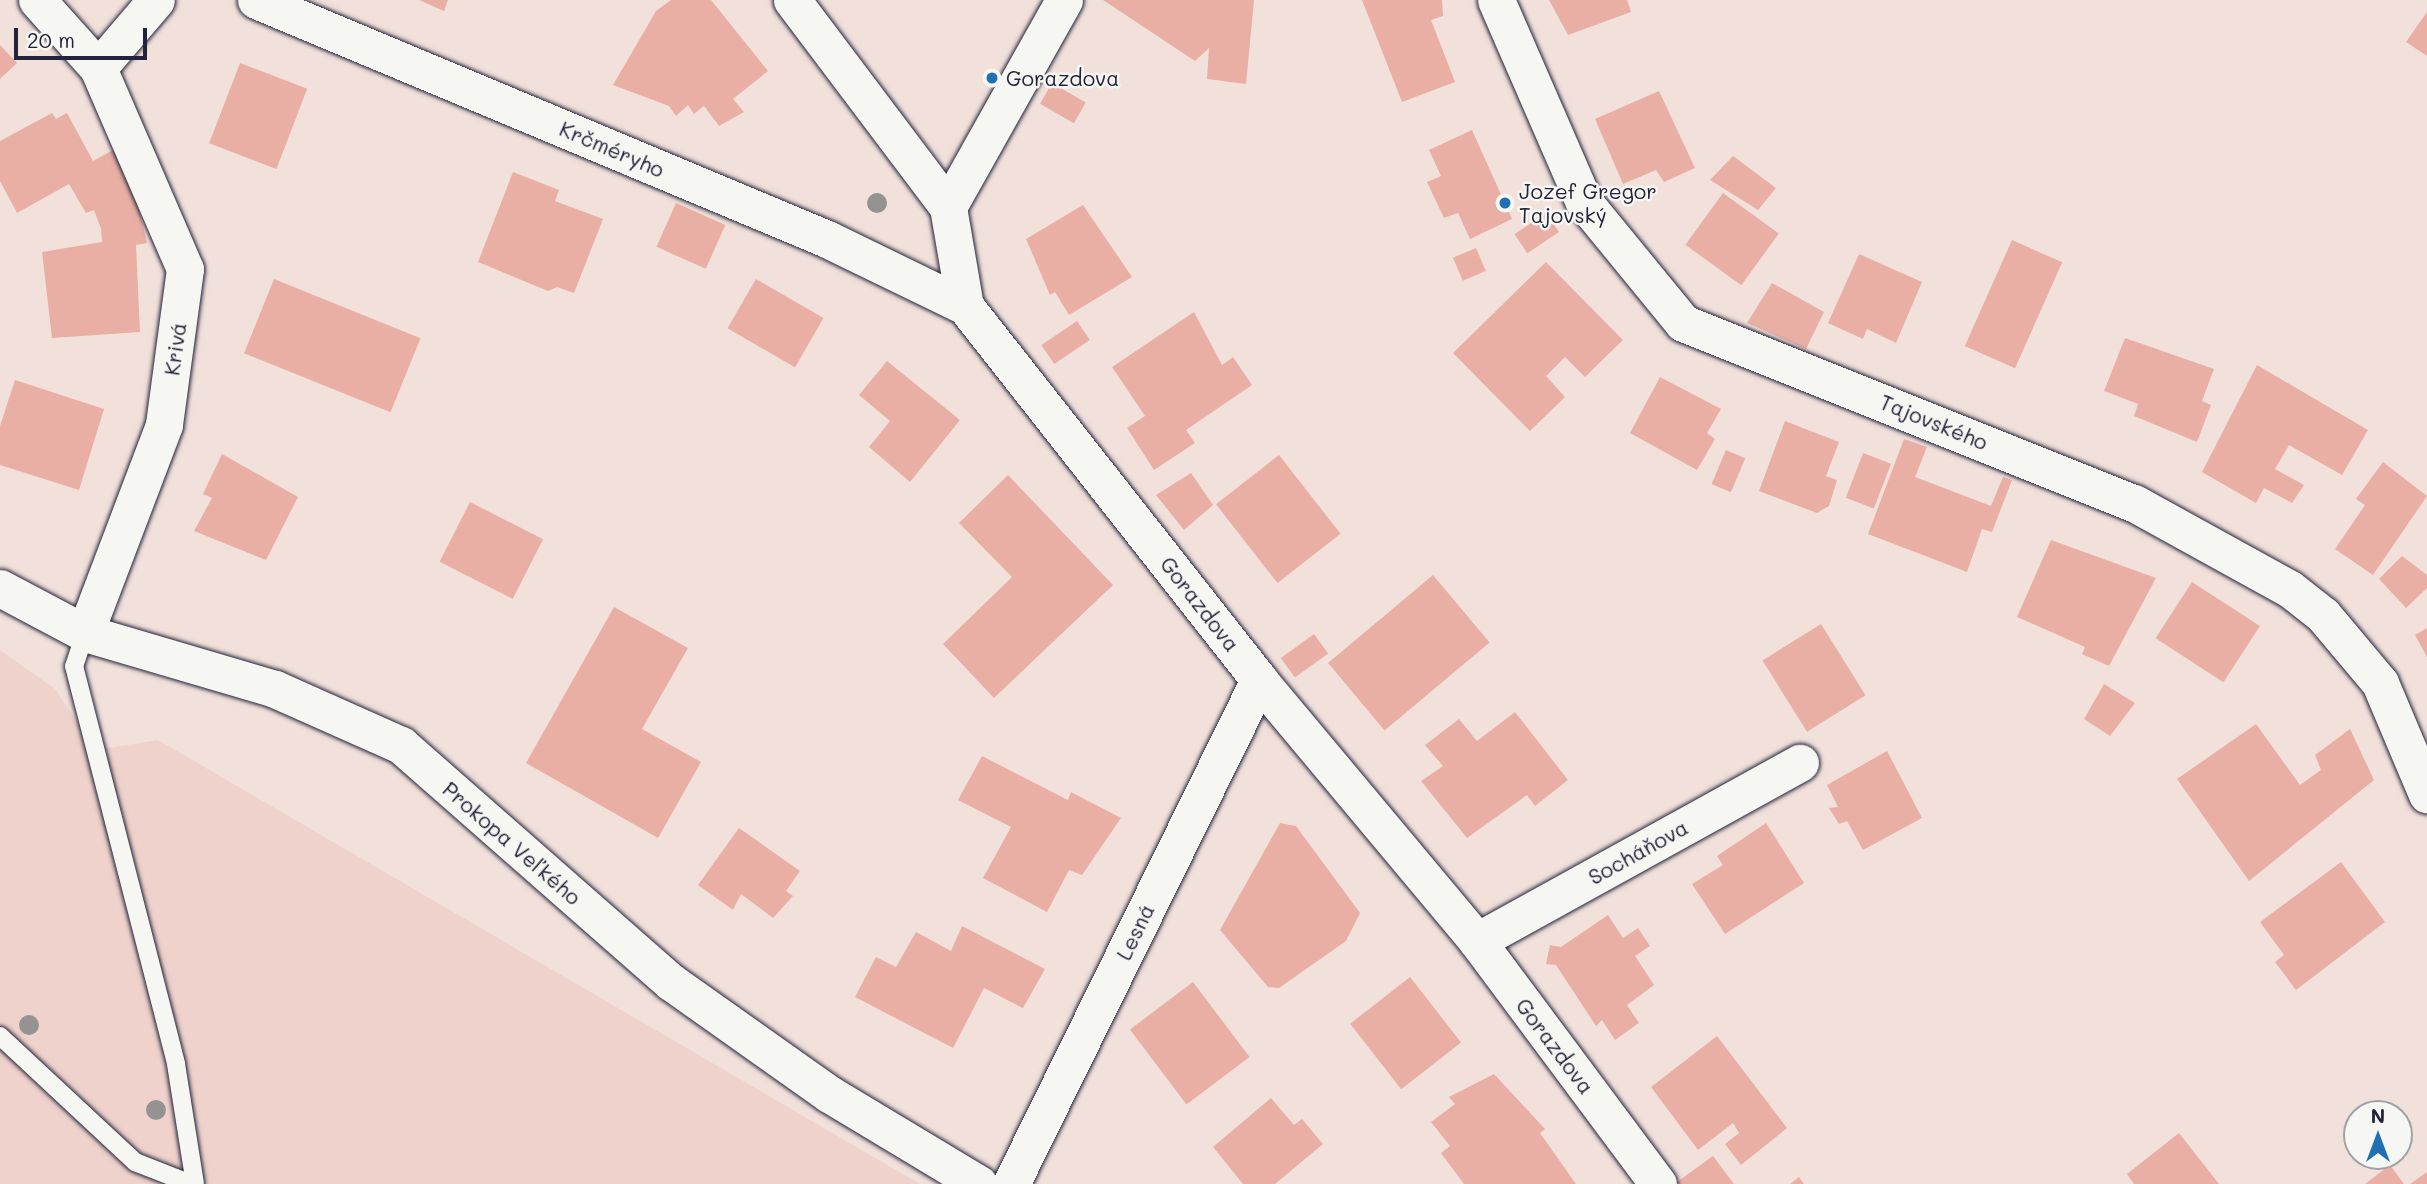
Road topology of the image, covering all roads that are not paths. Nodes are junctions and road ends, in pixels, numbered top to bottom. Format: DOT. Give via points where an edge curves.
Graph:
graph roads {
  1 [pos="37,0"];
  2 [pos="156,0"];
  3 [pos="256,0"];
  4 [pos="792,0"];
  5 [pos="1064,0"];
  6 [pos="1496,0"];
  7 [pos="98,68"];
  8 [pos="948,208"];
  9 [pos="965,306"];
  10 [pos="0,588"];
  11 [pos="85,633"];
  12 [pos="1259,680"];
  13 [pos="1800,762"];
  14 [pos="2427,794"];
  15 [pos="1476,941"];
  16 [pos="0,1035"];
  17 [pos="193,1184"];
  18 [pos="979,1184"];
  19 [pos="1011,1184"];
  20 [pos="1658,1184"];
  1 -- 7 [label="street"];
  2 -- 7 [label="street"];
  3 -- 9 [label="street, Krčméryho" via="827,239"];
  4 -- 8 [label="street, Gorazdova"];
  5 -- 8 [label="street"];
  6 -- 14 [label="street, Tajovského" via="1584,202 1683,323 2134,503 2290,589 2323,615 2380,683"];
  7 -- 11 [label="street, Krivá" via="186,269 164,425"];
  8 -- 9 [label="street, Gorazdova"];
  9 -- 12 [label="street, Gorazdova"];
  10 -- 11 [label="street, Prokopa Veľkého"];
  11 -- 17 [label="lane" via="74,666 177,1064"];
  11 -- 18 [label="street, Prokopa Veľkého" via="275,689 401,746 671,982 829,1094"];
  12 -- 15 [label="street, Gorazdova"];
  12 -- 19 [label="street, Lesná"];
  13 -- 15 [label="street, Socháňova"];
  15 -- 20 [label="street, Gorazdova"];
  16 -- 17 [label="lane" via="135,1162"];
}
